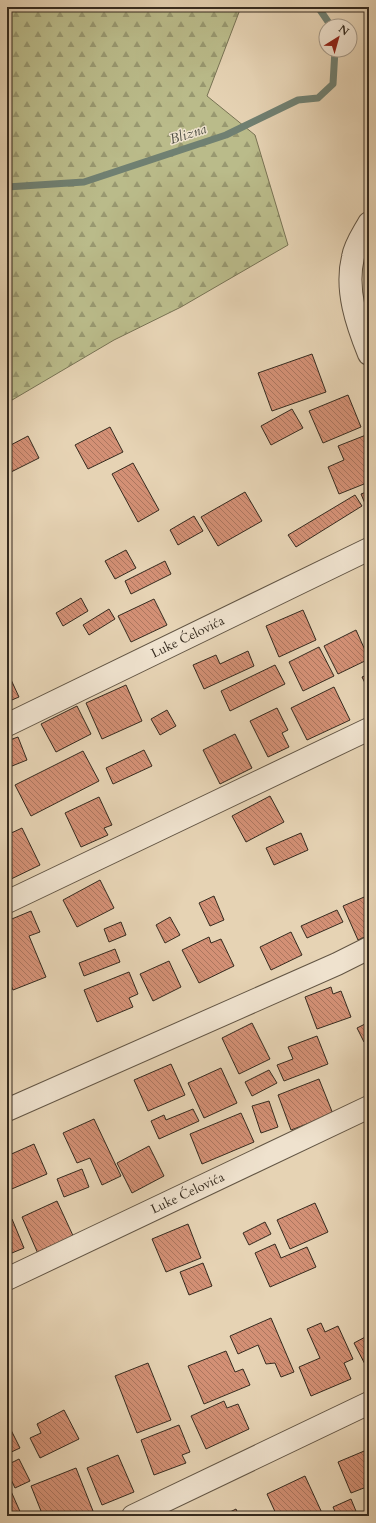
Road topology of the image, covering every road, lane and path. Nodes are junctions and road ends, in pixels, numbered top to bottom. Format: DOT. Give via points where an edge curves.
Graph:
graph roads {
  1 [pos="369,223"];
  2 [pos="369,354"];
  3 [pos="369,549"];
  4 [pos="7,725"];
  5 [pos="369,729"];
  6 [pos="7,902"];
  7 [pos="369,948"];
  8 [pos="369,1107"];
  9 [pos="7,1110"];
  10 [pos="7,1279"];
  11 [pos="369,1403"];
  12 [pos="133,1516"];
  1 -- 2 [label="street" via="353,256 350,276 355,318"];
  3 -- 4 [label="street, Luke Ćelovića"];
  5 -- 6 [label="street"];
  7 -- 9 [label="street"];
  8 -- 10 [label="street, Luke Ćelovića"];
  11 -- 12 [label="street"];
}
